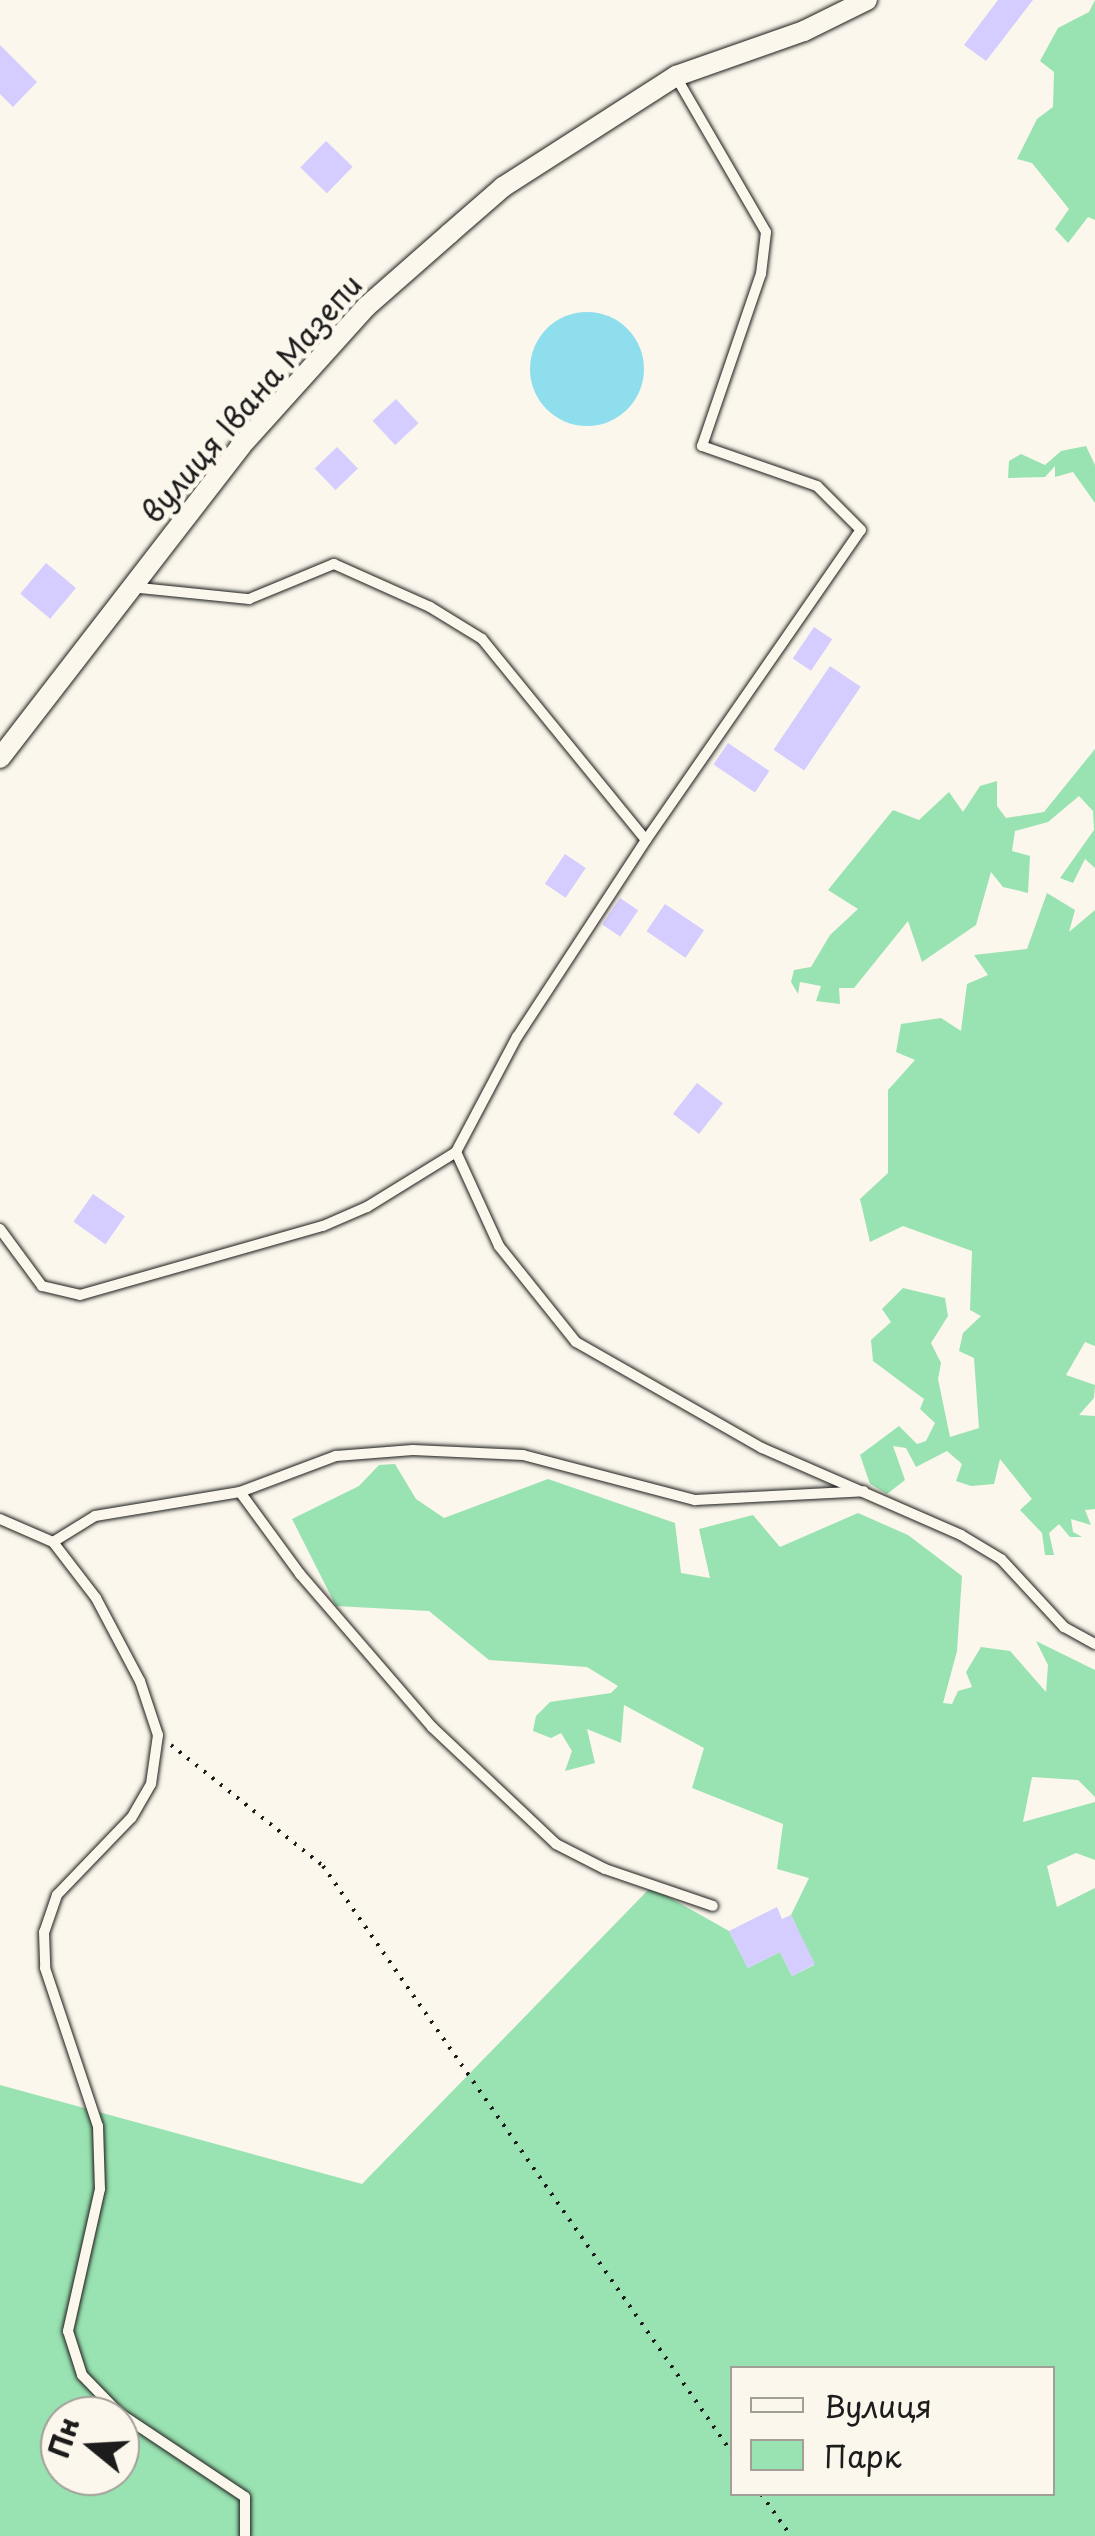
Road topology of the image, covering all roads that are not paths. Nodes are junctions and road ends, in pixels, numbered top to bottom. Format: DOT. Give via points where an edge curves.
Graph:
graph roads {
  1 [pos="866,0"];
  2 [pos="676,76"];
  3 [pos="129,586"];
  4 [pos="0,758"];
  5 [pos="646,840"];
  6 [pos="456,1152"];
  7 [pos="0,1229"];
  8 [pos="864,1491"];
  9 [pos="240,1492"];
  10 [pos="0,1519"];
  11 [pos="53,1542"];
  12 [pos="1095,1644"];
  13 [pos="713,1906"];
  14 [pos="245,2536"];
  1 -- 2 [label="street, вулиця Івана Мазепи" via="804,31"];
  2 -- 3 [label="street, вулиця Івана Мазепи" via="503,186 366,307"];
  2 -- 5 [label="lane" via="766,232 760,274 702,446 816,486 861,530"];
  3 -- 4 [label="street, вулиця Івана Мазепи"];
  3 -- 5 [label="lane" via="249,599 334,564 430,607 482,639"];
  5 -- 6 [label="lane" via="517,1038"];
  6 -- 7 [label="lane" via="367,1208 322,1226 80,1295 42,1286"];
  6 -- 8 [label="lane" via="499,1246 576,1342 762,1448"];
  8 -- 9 [label="lane" via="695,1500 523,1455 412,1450 336,1456"];
  8 -- 12 [label="lane" via="1001,1559 1064,1627"];
  9 -- 11 [label="lane" via="95,1516"];
  9 -- 13 [label="lane" via="300,1574 432,1727 556,1844 606,1870"];
  10 -- 11 [label="lane"];
  11 -- 14 [label="lane" via="105,1614 140,1681 158,1735 151,1784 131,1818 57,1895 44,1932 45,1968 98,2126 100,2188 68,2331 82,2375 119,2413 245,2497"];
}
